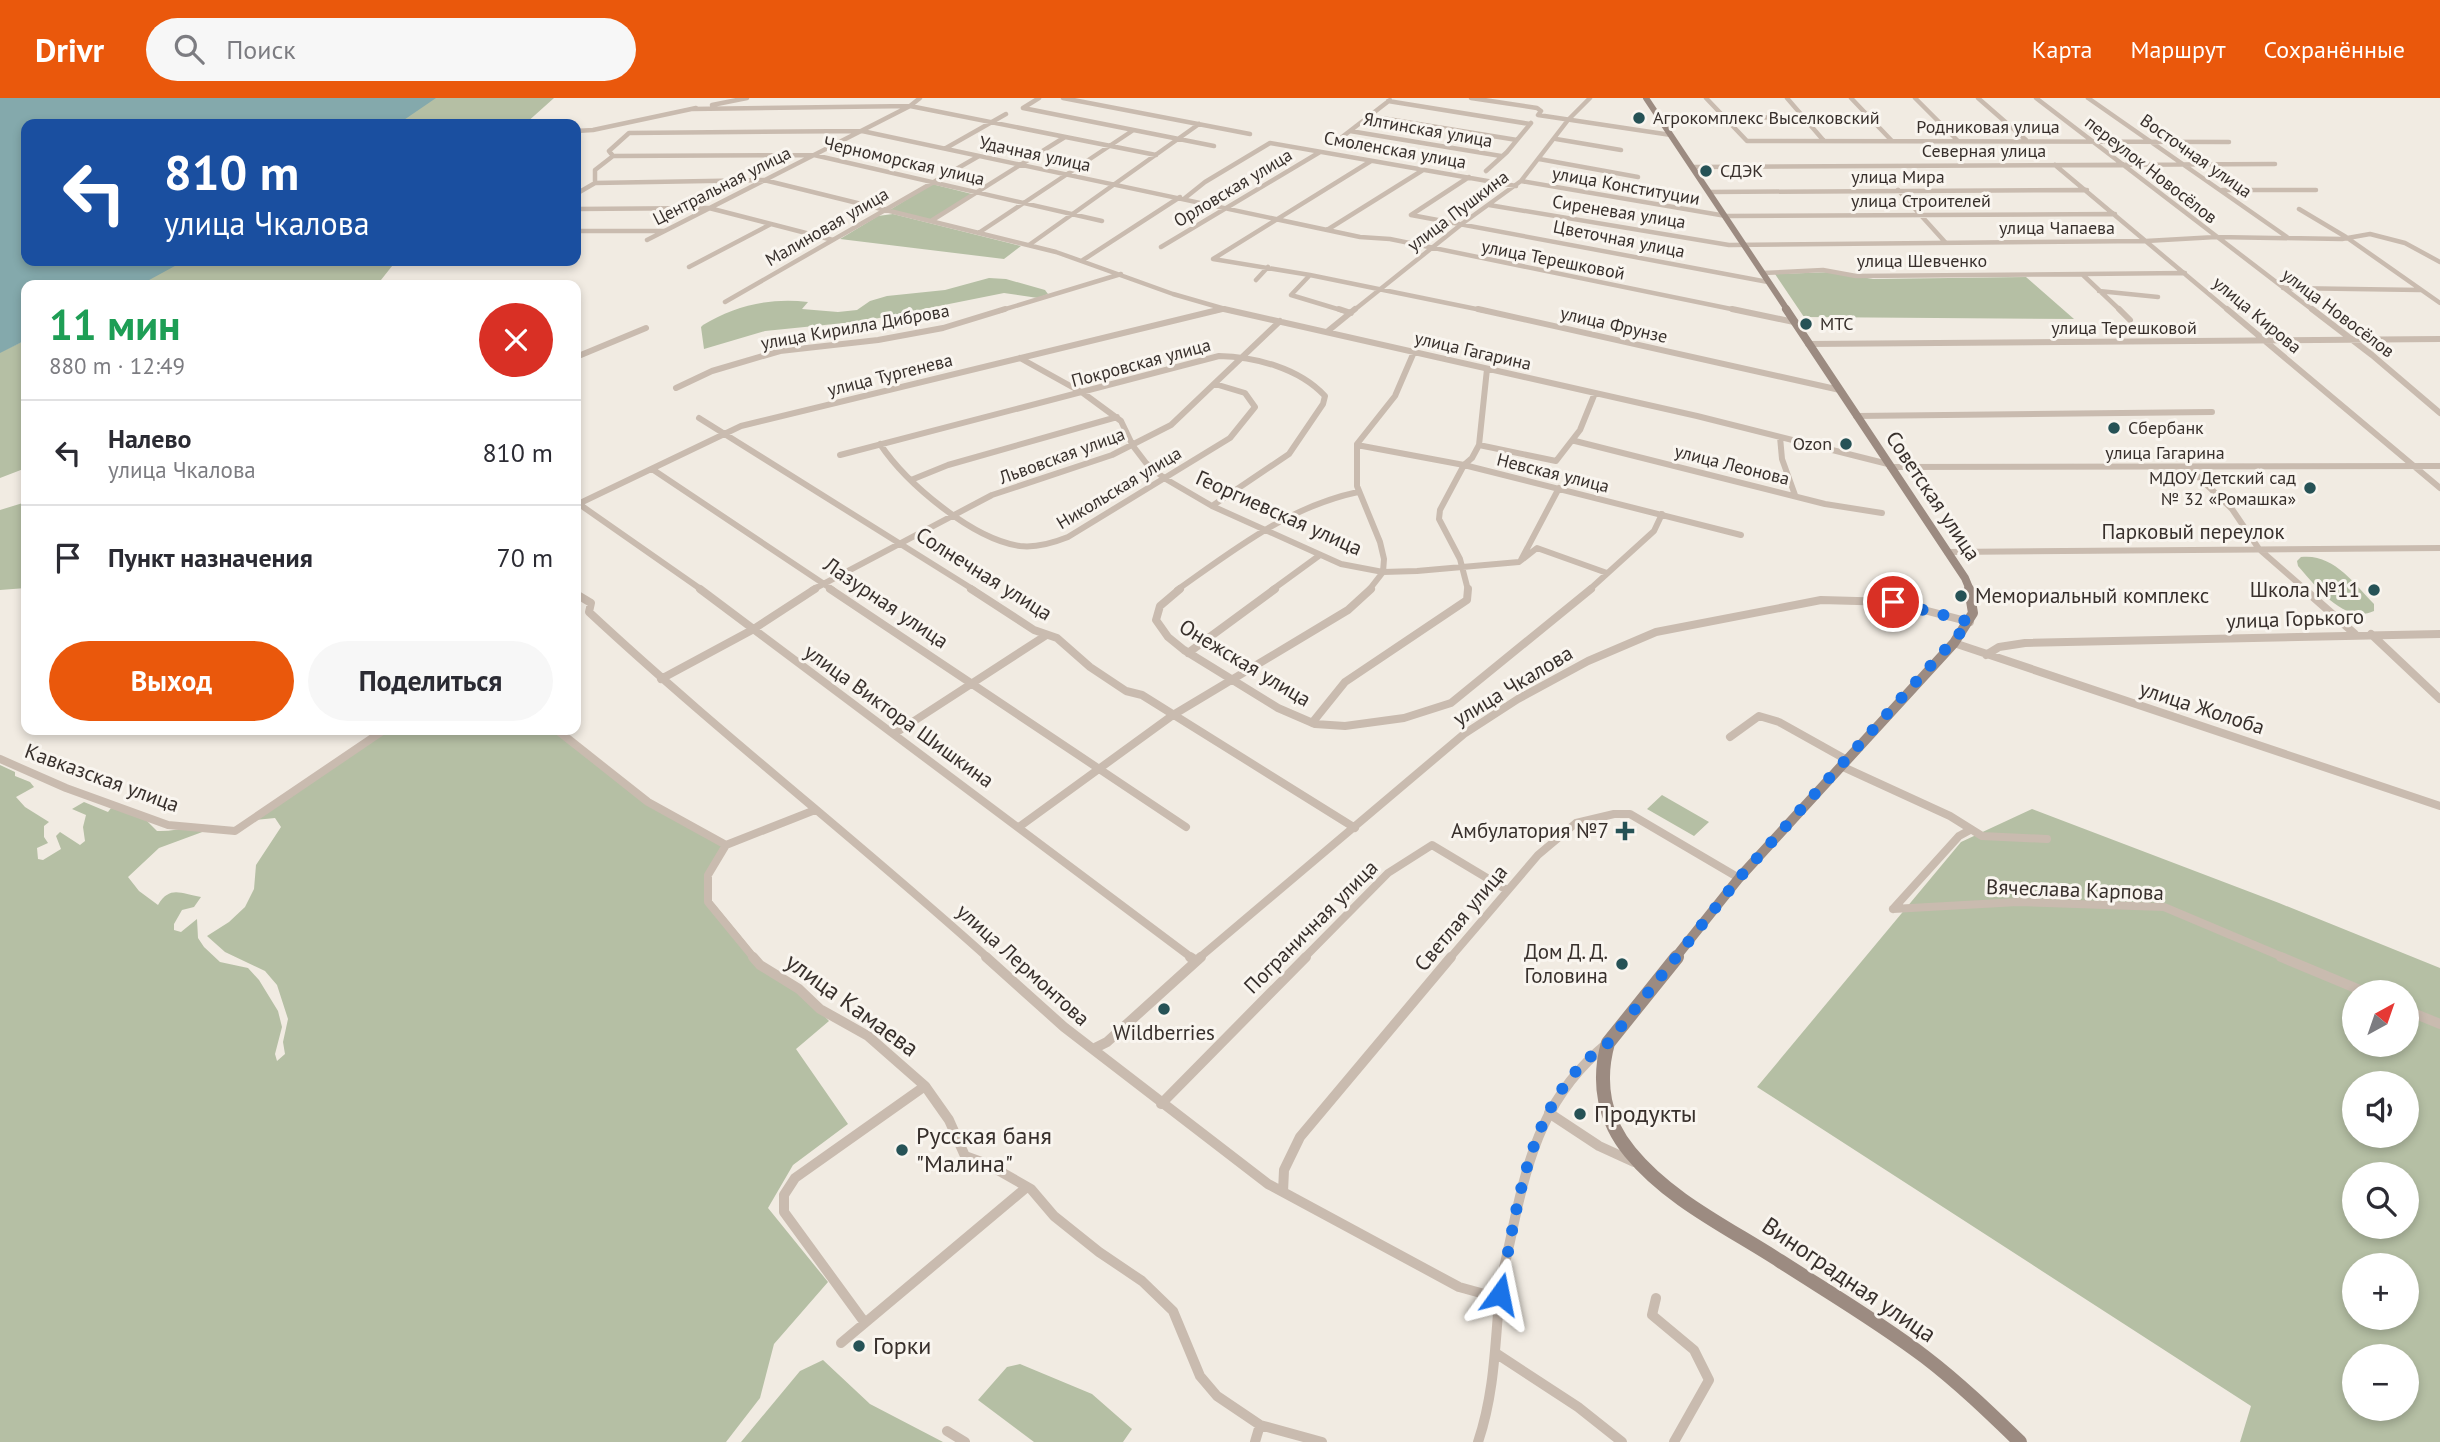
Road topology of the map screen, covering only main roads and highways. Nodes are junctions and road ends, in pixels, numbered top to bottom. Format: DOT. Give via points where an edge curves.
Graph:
graph roads {
  1 [pos="1646,98"];
  2 [pos="1608,1043"];
  3 [pos="2020,1442"];
  1 -- 2 [label="main road, Советская улица" via="1975,598 1970,622 1954,643 1739,878"];
  2 -- 3 [label="main road, Виноградная улица" via="1601,1071 1605,1102 1621,1138 1644,1166 1690,1202 1910,1346 1982,1404"];
}
